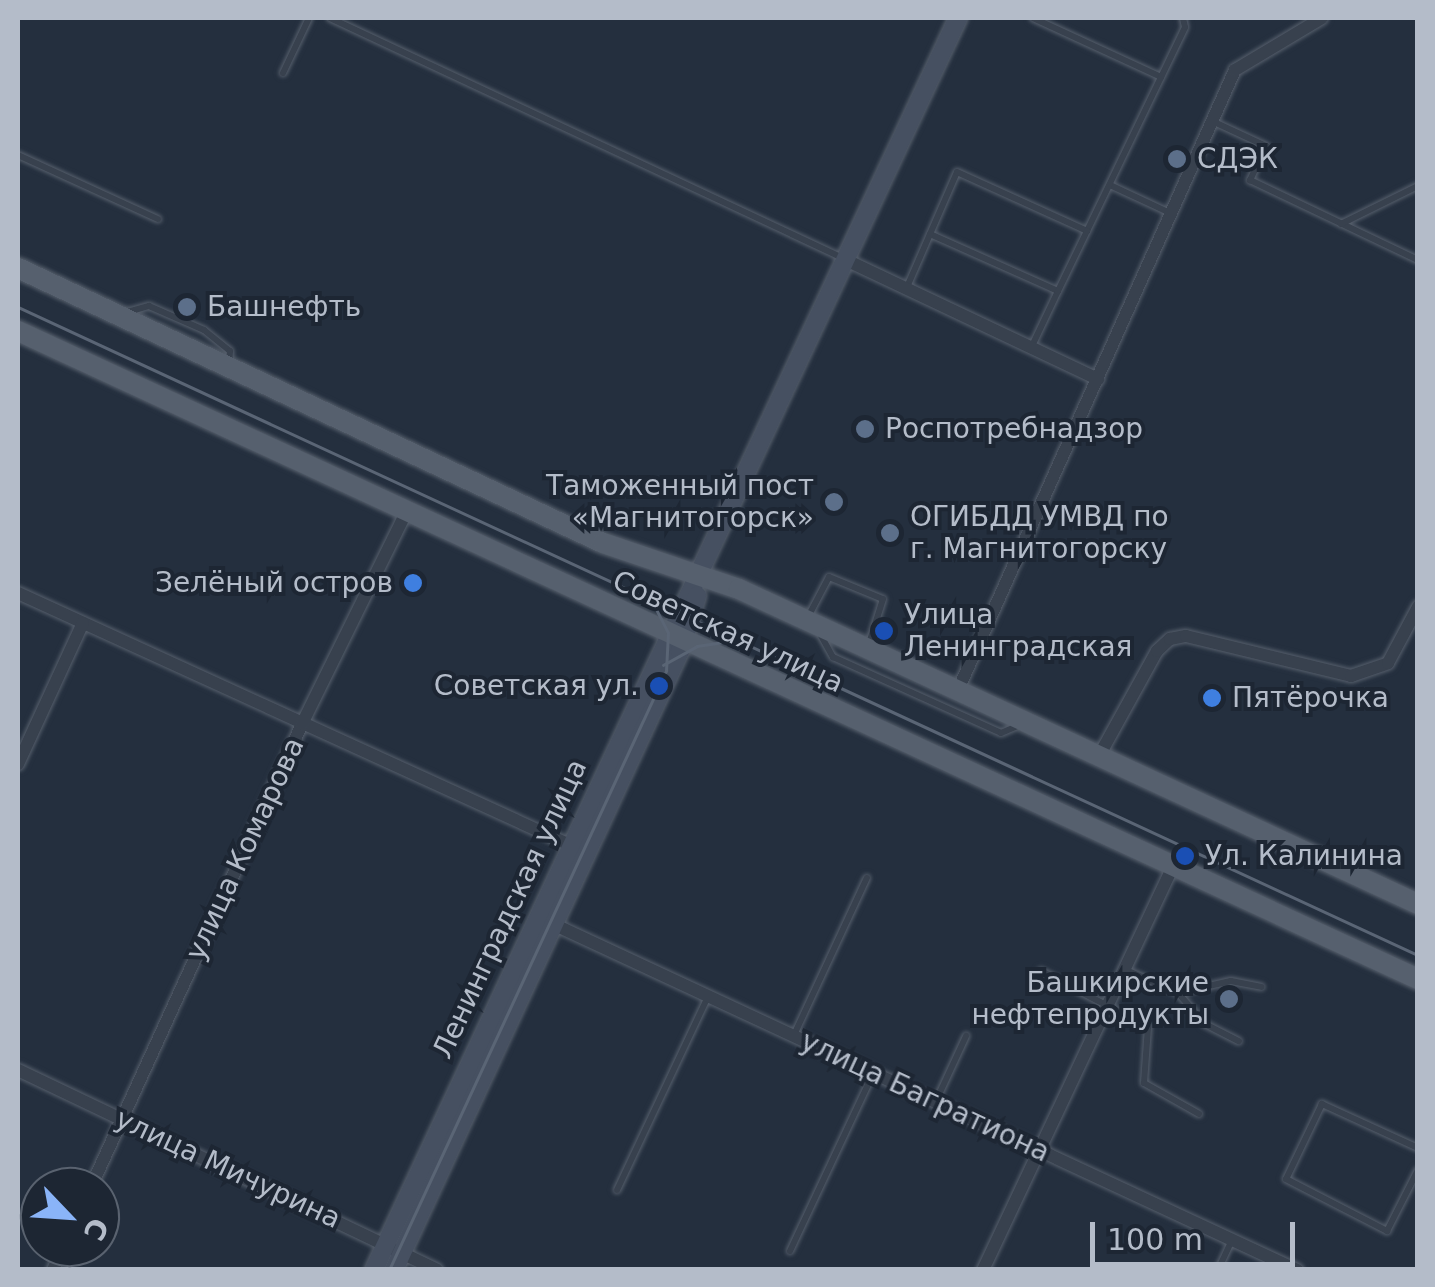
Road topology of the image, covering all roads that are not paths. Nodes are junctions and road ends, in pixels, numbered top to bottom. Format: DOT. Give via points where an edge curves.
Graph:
graph roads {
  1 [pos="309,18"];
  2 [pos="330,18"];
  3 [pos="958,18"];
  4 [pos="1034,18"];
  5 [pos="1184,18"];
  6 [pos="1316,19"];
  7 [pos="283,73"];
  8 [pos="1161,77"];
  9 [pos="1212,121"];
  10 [pos="18,155"];
  11 [pos="1110,185"];
  12 [pos="1418,186"];
  13 [pos="1170,213"];
  14 [pos="158,219"];
  15 [pos="1340,224"];
  16 [pos="1086,232"];
  17 [pos="930,234"];
  18 [pos="846,260"];
  19 [pos="1418,260"];
  20 [pos="18,268"];
  21 [pos="907,287"];
  22 [pos="1058,291"];
  23 [pos="18,331"];
  24 [pos="1032,346"];
  25 [pos="1098,379"];
  26 [pos="406,514"];
  27 [pos="702,576"];
  28 [pos="18,592"];
  29 [pos="1418,606"];
  30 [pos="83,623"];
  31 [pos="812,623"];
  32 [pos="674,638"];
  33 [pos="867,648"];
  34 [pos="958,690"];
  35 [pos="1025,721"];
  36 [pos="302,724"];
  37 [pos="1099,756"];
  38 [pos="18,764"];
  39 [pos="570,844"];
  40 [pos="1173,867"];
  41 [pos="867,878"];
  42 [pos="1418,904"];
  43 [pos="553,924"];
  44 [pos="1125,969"];
  45 [pos="1041,971"];
  46 [pos="1418,979"];
  47 [pos="1261,987"];
  48 [pos="1178,993"];
  49 [pos="709,995"];
  50 [pos="1109,1003"];
  51 [pos="794,1035"];
  52 [pos="966,1036"];
  53 [pos="1239,1040"];
  54 [pos="18,1070"];
  55 [pos="873,1074"];
  56 [pos="935,1102"];
  57 [pos="1200,1114"];
  58 [pos="121,1119"];
  59 [pos="1418,1148"];
  60 [pos="1040,1150"];
  61 [pos="99,1167"];
  62 [pos="1418,1170"];
  63 [pos="617,1190"];
  64 [pos="1232,1240"];
  65 [pos="790,1251"];
  66 [pos="394,1256"];
  67 [pos="374,1270"];
  68 [pos="438,1270"];
  69 [pos="984,1270"];
  70 [pos="1218,1270"];
  71 [pos="1297,1270"];
  1 -- 7 [label="lane"];
  2 -- 18 [label="lane"];
  3 -- 18 [label="main road, Ленинградская улица"];
  4 -- 8 [label="lane"];
  5 -- 8 [label="lane"];
  6 -- 9 [label="street" via="1235,70"];
  8 -- 11 [label="lane"];
  9 -- 13 [label="street"];
  9 -- 15 [label="lane" via="1266,146 1250,180"];
  10 -- 14 [label="lane"];
  11 -- 13 [label="lane"];
  11 -- 16 [label="lane"];
  12 -- 15 [label="lane"];
  13 -- 25 [label="street"];
  15 -- 19 [label="lane"];
  16 -- 17 [label="lane" via="957,172"];
  16 -- 22 [label="lane"];
  17 -- 21 [label="lane"];
  17 -- 22 [label="lane"];
  18 -- 21 [label="street"];
  18 -- 27 [label="main road, Ленинградская улица"];
  20 -- 27 [label="main road, Советская улица" via="603,543"];
  21 -- 24 [label="street"];
  22 -- 24 [label="lane"];
  23 -- 26 [label="main road, Советская улица"];
  24 -- 25 [label="street"];
  25 -- 34 [label="street"];
  26 -- 32 [label="main road, Советская улица"];
  26 -- 36 [label="street, улица Комарова"];
  27 -- 31 [label="main road, Советская улица"];
  27 -- 32 [label="main road, Ленинградская улица"];
  28 -- 30 [label="street"];
  29 -- 37 [label="street" via="1388,662 1376,672 1351,676 1186,636 1170,639"];
  30 -- 36 [label="street"];
  30 -- 38 [label="street"];
  31 -- 33 [label="main road, Советская улица"];
  31 -- 33 [label="lane" via="828,577 884,600"];
  31 -- 35 [label="lane" via="833,658 1000,734"];
  32 -- 39 [label="main road, Ленинградская улица"];
  32 -- 40 [label="main road, Советская улица"];
  32 -- 43 [label="main road, Ленинградская улица"];
  33 -- 34 [label="main road, Советская улица"];
  34 -- 35 [label="main road, Советская улица"];
  35 -- 37 [label="main road, Советская улица"];
  36 -- 39 [label="street"];
  36 -- 58 [label="street, улица Комарова"];
  37 -- 42 [label="main road, Советская улица"];
  39 -- 66 [label="main road, Ленинградская улица"];
  40 -- 44 [label="street"];
  40 -- 46 [label="main road, Советская улица"];
  41 -- 51 [label="lane"];
  43 -- 49 [label="street, улица Багратиона"];
  43 -- 66 [label="main road, Ленинградская улица"];
  44 -- 48 [label="lane"];
  44 -- 50 [label="street"];
  45 -- 50 [label="lane"];
  47 -- 48 [label="lane" via="1231,981"];
  48 -- 53 [label="lane" via="1205,1024"];
  49 -- 51 [label="street, улица Багратиона"];
  49 -- 63 [label="lane"];
  50 -- 57 [label="lane" via="1152,1035 1144,1074 1149,1090"];
  50 -- 60 [label="street"];
  51 -- 55 [label="street, улица Багратиона"];
  52 -- 56 [label="lane"];
  54 -- 58 [label="street, улица Мичурина"];
  55 -- 56 [label="street, улица Багратиона"];
  55 -- 65 [label="lane"];
  56 -- 60 [label="street, улица Багратиона"];
  58 -- 61 [label="street, улица Комарова"];
  58 -- 66 [label="street, улица Мичурина"];
  59 -- 62 [label="lane" via="1322,1104 1286,1179 1387,1231"];
  60 -- 64 [label="street, улица Багратиона"];
  60 -- 69 [label="street"];
  64 -- 70 [label="lane"];
  64 -- 71 [label="street, улица Багратиона"];
  66 -- 67 [label="main road, Ленинградская улица"];
  66 -- 68 [label="street, улица Мичурина"];
}
